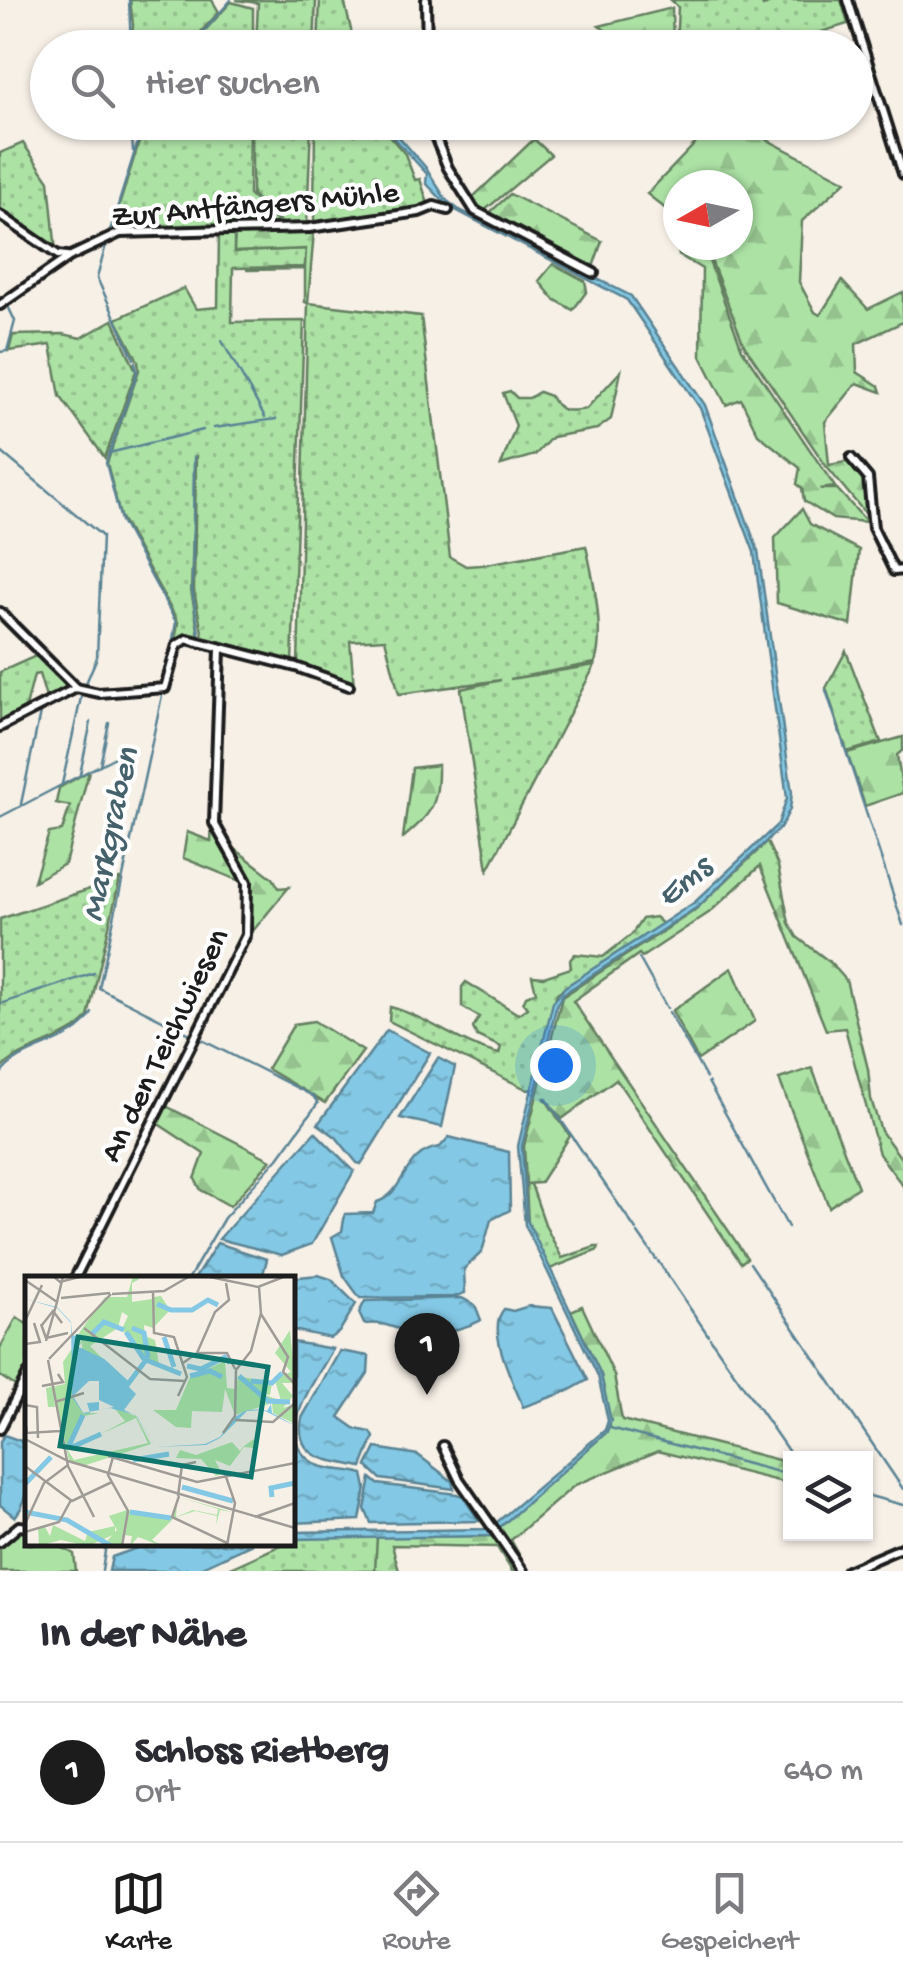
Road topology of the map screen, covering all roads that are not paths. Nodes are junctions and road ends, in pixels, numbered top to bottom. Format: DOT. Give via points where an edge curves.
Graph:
graph roads {
  1 [pos="426,0"];
  2 [pos="848,0"];
  3 [pos="427,30"];
  4 [pos="857,30"];
  5 [pos="873,79"];
  6 [pos="436,140"];
  7 [pos="903,174"];
  8 [pos="448,210"];
  9 [pos="0,215"];
  10 [pos="58,255"];
  11 [pos="68,256"];
  12 [pos="58,266"];
  13 [pos="594,273"];
  14 [pos="0,306"];
  15 [pos="851,458"];
  16 [pos="903,570"];
  17 [pos="0,612"];
  18 [pos="220,648"];
  19 [pos="349,686"];
  20 [pos="76,688"];
  21 [pos="0,728"];
  22 [pos="76,1276"];
  23 [pos="25,1380"];
  24 [pos="0,1429"];
  25 [pos="442,1446"];
  26 [pos="25,1527"];
  27 [pos="0,1542"];
  28 [pos="903,1547"];
  29 [pos="523,1571"];
  30 [pos="847,1571"];
  1 -- 3 [label="street"];
  2 -- 4 [label="street"];
  5 -- 7 [label="street"];
  6 -- 13 [label="street" via="475,211"];
  8 -- 11 [label="street, Zur Antfängers Mühle" via="434,206 309,228 120,233"];
  9 -- 10 [label="street"];
  10 -- 11 [label="street"];
  10 -- 12 [label="street"];
  11 -- 12 [label="street"];
  12 -- 14 [label="street"];
  15 -- 16 [label="street" via="868,478 873,528 894,571"];
  17 -- 20 [label="street"];
  18 -- 19 [label="street"];
  18 -- 20 [label="street" via="181,640 165,688 99,694"];
  18 -- 22 [label="street, An den Teichwiesen" via="214,823 247,882 246,934"];
  20 -- 21 [label="street"];
  23 -- 24 [label="street"];
  25 -- 29 [label="street"];
  26 -- 27 [label="street"];
  28 -- 30 [label="street"];
}
